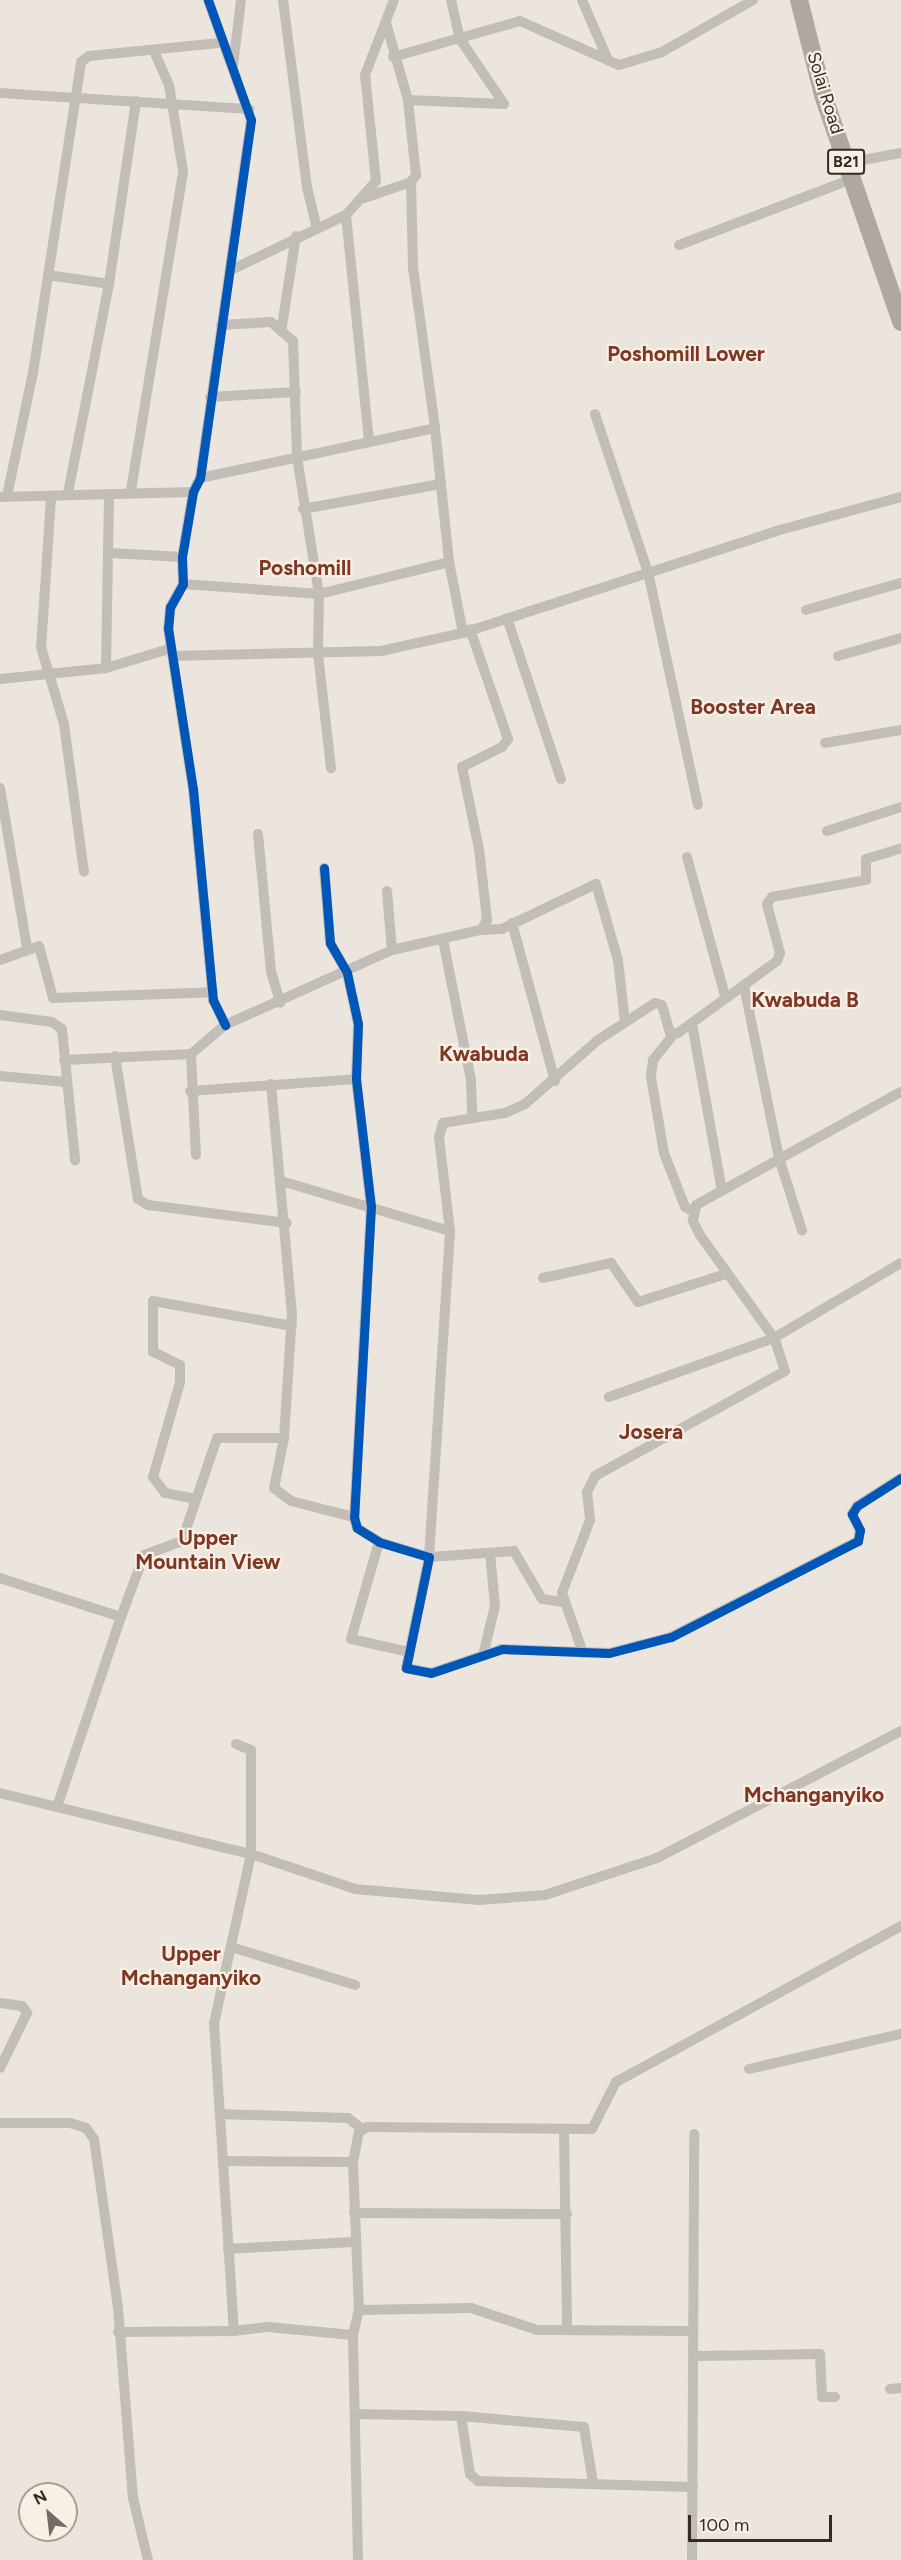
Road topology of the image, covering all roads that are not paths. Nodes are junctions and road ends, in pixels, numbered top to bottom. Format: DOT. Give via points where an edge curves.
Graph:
graph roads {
  1 [pos="208,0"];
  2 [pos="241,0"];
  3 [pos="283,0"];
  4 [pos="394,0"];
  5 [pos="451,0"];
  6 [pos="582,0"];
  7 [pos="753,0"];
  8 [pos="799,0"];
  9 [pos="386,23"];
  10 [pos="460,39"];
  11 [pos="220,43"];
  12 [pos="154,51"];
  13 [pos="393,57"];
  14 [pos="608,60"];
  15 [pos="233,66"];
  16 [pos="0,93"];
  17 [pos="79,94"];
  18 [pos="408,100"];
  19 [pos="136,101"];
  20 [pos="171,105"];
  21 [pos="249,109"];
  22 [pos="901,153"];
  23 [pos="849,171"];
  24 [pos="411,182"];
  25 [pos="364,198"];
  26 [pos="345,215"];
  27 [pos="317,229"];
  28 [pos="296,236"];
  29 [pos="679,245"];
  30 [pos="231,270"];
  31 [pos="48,275"];
  32 [pos="109,284"];
  33 [pos="901,321"];
  34 [pos="221,325"];
  35 [pos="282,326"];
  36 [pos="296,392"];
  37 [pos="210,397"];
  38 [pos="595,414"];
  39 [pos="435,428"];
  40 [pos="369,442"];
  41 [pos="297,457"];
  42 [pos="200,478"];
  43 [pos="441,484"];
  44 [pos="131,490"];
  45 [pos="193,492"];
  46 [pos="68,493"];
  47 [pos="3,497"];
  48 [pos="109,497"];
  49 [pos="901,497"];
  50 [pos="51,498"];
  51 [pos="303,509"];
  52 [pos="110,553"];
  53 [pos="182,557"];
  54 [pos="449,562"];
  55 [pos="648,572"];
  56 [pos="901,583"];
  57 [pos="183,584"];
  58 [pos="319,594"];
  59 [pos="806,609"];
  60 [pos="507,618"];
  61 [pos="467,631"];
  62 [pos="901,638"];
  63 [pos="171,653"];
  64 [pos="318,654"];
  65 [pos="838,656"];
  66 [pos="106,668"];
  67 [pos="50,671"];
  68 [pos="0,679"];
  69 [pos="901,730"];
  70 [pos="825,743"];
  71 [pos="331,768"];
  72 [pos="561,779"];
  73 [pos="0,788"];
  74 [pos="698,805"];
  75 [pos="901,807"];
  76 [pos="827,831"];
  77 [pos="258,834"];
  78 [pos="901,848"];
  79 [pos="687,857"];
  80 [pos="324,868"];
  81 [pos="84,872"];
  82 [pos="387,891"];
  83 [pos="512,923"];
  84 [pos="481,930"];
  85 [pos="443,940"];
  86 [pos="27,947"];
  87 [pos="392,950"];
  88 [pos="0,960"];
  89 [pos="346,973"];
  90 [pos="744,986"];
  91 [pos="213,992"];
  92 [pos="724,996"];
  93 [pos="280,1003"];
  94 [pos="0,1015"];
  95 [pos="625,1022"];
  96 [pos="692,1024"];
  97 [pos="225,1025"];
  98 [pos="674,1035"];
  99 [pos="191,1054"];
  100 [pos="115,1056"];
  101 [pos="64,1060"];
  102 [pos="0,1076"];
  103 [pos="356,1079"];
  104 [pos="555,1081"];
  105 [pos="66,1082"];
  106 [pos="271,1084"];
  107 [pos="190,1091"];
  108 [pos="901,1092"];
  109 [pos="472,1118"];
  110 [pos="196,1155"];
  111 [pos="778,1158"];
  112 [pos="75,1160"];
  113 [pos="281,1181"];
  114 [pos="722,1190"];
  115 [pos="371,1206"];
  116 [pos="694,1212"];
  117 [pos="287,1223"];
  118 [pos="802,1230"];
  119 [pos="450,1231"];
  120 [pos="901,1263"];
  121 [pos="726,1274"];
  122 [pos="543,1278"];
  123 [pos="291,1326"];
  124 [pos="774,1338"];
  125 [pos="609,1397"];
  126 [pos="284,1438"];
  127 [pos="901,1478"];
  128 [pos="196,1499"];
  129 [pos="354,1517"];
  130 [pos="379,1542"];
  131 [pos="490,1553"];
  132 [pos="429,1557"];
  133 [pos="2,1579"];
  134 [pos="0,1591"];
  135 [pos="562,1602"];
  136 [pos="121,1617"];
  137 [pos="484,1651"];
  138 [pos="410,1652"];
  139 [pos="583,1653"];
  140 [pos="901,1731"];
  141 [pos="236,1744"];
  142 [pos="0,1793"];
  143 [pos="57,1807"];
  144 [pos="250,1854"];
  145 [pos="901,1926"];
  146 [pos="231,1947"];
  147 [pos="355,1985"];
  148 [pos="0,2003"];
  149 [pos="901,2034"];
  150 [pos="0,2068"];
  151 [pos="749,2069"];
  152 [pos="220,2115"];
  153 [pos="0,2123"];
  154 [pos="362,2129"];
  155 [pos="564,2132"];
  156 [pos="694,2134"];
  157 [pos="224,2161"];
  158 [pos="353,2162"];
  159 [pos="354,2213"];
  160 [pos="567,2214"];
  161 [pos="353,2242"];
  162 [pos="228,2249"];
  163 [pos="360,2310"];
  164 [pos="567,2329"];
  165 [pos="234,2331"];
  166 [pos="691,2331"];
  167 [pos="118,2332"];
  168 [pos="353,2335"];
  169 [pos="695,2356"];
  170 [pos="835,2397"];
  171 [pos="355,2414"];
  172 [pos="461,2416"];
  173 [pos="593,2483"];
  174 [pos="693,2487"];
  175 [pos="148,2560"];
  176 [pos="358,2560"];
  177 [pos="692,2560"];
  1 -- 11 [label="street"];
  2 -- 15 [label="street"];
  3 -- 27 [label="street" via="307,187"];
  4 -- 9 [label="street"];
  5 -- 10 [label="street"];
  6 -- 14 [label="street"];
  7 -- 14 [label="street" via="663,52 619,65"];
  8 -- 23 [label="highway, Solai Road / B21"];
  9 -- 13 [label="street"];
  9 -- 25 [label="street" via="365,75 376,181"];
  10 -- 13 [label="street"];
  10 -- 14 [label="street" via="520,21"];
  10 -- 18 [label="street" via="504,104"];
  11 -- 12 [label="street"];
  11 -- 15 [label="street"];
  12 -- 17 [label="street" via="84,58"];
  12 -- 20 [label="street" via="169,85"];
  13 -- 18 [label="street"];
  15 -- 21 [label="street"];
  16 -- 17 [label="street"];
  17 -- 19 [label="street"];
  17 -- 31 [label="street"];
  18 -- 24 [label="street" via="416,166"];
  19 -- 20 [label="street"];
  19 -- 32 [label="street"];
  20 -- 21 [label="street"];
  20 -- 44 [label="street" via="183,171"];
  21 -- 30 [label="street"];
  22 -- 23 [label="street"];
  23 -- 29 [label="street"];
  23 -- 33 [label="highway, Solai Road / B21"];
  24 -- 25 [label="street"];
  24 -- 39 [label="street" via="412,268"];
  25 -- 26 [label="street"];
  26 -- 27 [label="street"];
  26 -- 40 [label="street"];
  27 -- 28 [label="street"];
  28 -- 30 [label="street"];
  28 -- 35 [label="street"];
  30 -- 34 [label="street"];
  31 -- 32 [label="street"];
  31 -- 47 [label="street"];
  32 -- 46 [label="street"];
  34 -- 35 [label="street"];
  34 -- 37 [label="street"];
  35 -- 36 [label="street" via="293,340"];
  36 -- 37 [label="street"];
  36 -- 41 [label="street"];
  37 -- 42 [label="street"];
  38 -- 55 [label="street"];
  39 -- 40 [label="street"];
  39 -- 43 [label="street"];
  40 -- 41 [label="street"];
  41 -- 42 [label="street"];
  41 -- 51 [label="street"];
  42 -- 45 [label="street"];
  43 -- 51 [label="street"];
  43 -- 54 [label="street"];
  44 -- 45 [label="street"];
  44 -- 48 [label="street"];
  45 -- 53 [label="street"];
  46 -- 48 [label="street"];
  46 -- 50 [label="street"];
  47 -- 50 [label="street"];
  48 -- 52 [label="street"];
  49 -- 55 [label="street"];
  50 -- 67 [label="street" via="40,637"];
  51 -- 58 [label="street"];
  52 -- 53 [label="street"];
  52 -- 66 [label="street"];
  53 -- 57 [label="street"];
  54 -- 58 [label="street"];
  54 -- 61 [label="street"];
  55 -- 60 [label="street"];
  55 -- 74 [label="street"];
  56 -- 59 [label="street"];
  57 -- 58 [label="street"];
  57 -- 63 [label="street" via="170,607"];
  58 -- 64 [label="street"];
  60 -- 61 [label="street"];
  60 -- 72 [label="street"];
  61 -- 64 [label="street" via="381,651"];
  61 -- 84 [label="street" via="508,739 462,767 479,849 487,920"];
  62 -- 65 [label="street"];
  63 -- 64 [label="street"];
  63 -- 66 [label="street"];
  63 -- 91 [label="street"];
  64 -- 71 [label="street"];
  66 -- 67 [label="street"];
  67 -- 68 [label="street"];
  67 -- 81 [label="street" via="64,724"];
  69 -- 70 [label="street"];
  73 -- 86 [label="street"];
  75 -- 76 [label="street"];
  77 -- 93 [label="street" via="271,972"];
  78 -- 90 [label="street" via="866,859 866,880 772,897 767,904 780,956"];
  79 -- 92 [label="street"];
  80 -- 89 [label="street" via="330,943"];
  82 -- 87 [label="street"];
  83 -- 84 [label="street" via="498,931"];
  83 -- 95 [label="street" via="596,884 618,960"];
  83 -- 104 [label="street"];
  84 -- 85 [label="street"];
  85 -- 87 [label="street"];
  85 -- 109 [label="street" via="471,1080"];
  86 -- 88 [label="street"];
  86 -- 91 [label="street" via="35,943 42,951 53,998"];
  87 -- 89 [label="street"];
  89 -- 93 [label="street"];
  89 -- 103 [label="street" via="358,1024"];
  90 -- 92 [label="street"];
  90 -- 111 [label="street"];
  91 -- 97 [label="street"];
  92 -- 96 [label="street"];
  93 -- 97 [label="street"];
  94 -- 101 [label="street" via="59,1025"];
  95 -- 98 [label="street" via="660,1003"];
  95 -- 104 [label="street"];
  96 -- 98 [label="street"];
  96 -- 114 [label="street"];
  97 -- 99 [label="street"];
  98 -- 116 [label="street" via="654,1060 651,1077 664,1153 685,1207"];
  99 -- 100 [label="street"];
  99 -- 107 [label="street" via="196,1074"];
  100 -- 101 [label="street"];
  100 -- 117 [label="street" via="138,1199 148,1205"];
  101 -- 105 [label="street"];
  102 -- 105 [label="street"];
  103 -- 106 [label="street"];
  103 -- 115 [label="street"];
  104 -- 109 [label="street" via="506,1113"];
  105 -- 112 [label="street"];
  106 -- 107 [label="street"];
  106 -- 113 [label="street"];
  107 -- 110 [label="street"];
  108 -- 111 [label="street"];
  109 -- 119 [label="street" via="443,1123 439,1137"];
  111 -- 114 [label="street"];
  111 -- 118 [label="street"];
  113 -- 115 [label="street"];
  113 -- 117 [label="street"];
  114 -- 116 [label="street" via="696,1205"];
  115 -- 119 [label="street"];
  115 -- 129 [label="street"];
  116 -- 121 [label="street" via="700,1235"];
  117 -- 123 [label="street"];
  119 -- 132 [label="street"];
  120 -- 124 [label="street"];
  121 -- 122 [label="street" via="638,1302 611,1263"];
  121 -- 124 [label="street"];
  123 -- 126 [label="street"];
  123 -- 128 [label="street" via="153,1301 153,1352 180,1365 180,1382 153,1477 165,1493"];
  124 -- 125 [label="street"];
  124 -- 135 [label="street" via="782,1376 595,1476 587,1492 590,1520"];
  126 -- 128 [label="street" via="217,1438"];
  126 -- 129 [label="street" via="274,1488 291,1501"];
  127 -- 139 [label="street" via="857,1506 852,1514 860,1530 858,1541 671,1637 624,1651"];
  128 -- 136 [label="street" via="182,1541 144,1555"];
  129 -- 130 [label="street" via="357,1528"];
  130 -- 132 [label="street"];
  130 -- 138 [label="street" via="351,1639"];
  131 -- 132 [label="street"];
  131 -- 135 [label="street" via="514,1551 542,1599"];
  131 -- 137 [label="street" via="495,1606"];
  132 -- 138 [label="street"];
  133 -- 134 [label="street"];
  133 -- 136 [label="street"];
  135 -- 139 [label="street"];
  136 -- 143 [label="street"];
  137 -- 138 [label="street" via="419,1674 406,1668"];
  137 -- 139 [label="street"];
  140 -- 144 [label="street" via="657,1858 545,1895 479,1900 365,1891"];
  141 -- 144 [label="street" via="251,1750"];
  142 -- 143 [label="street"];
  143 -- 144 [label="street"];
  144 -- 146 [label="street"];
  145 -- 155 [label="street" via="616,2082 603,2099 596,2127"];
  146 -- 147 [label="street"];
  146 -- 152 [label="street" via="214,2023"];
  148 -- 150 [label="street" via="22,2006 27,2013"];
  149 -- 151 [label="street"];
  152 -- 154 [label="street" via="348,2118"];
  152 -- 157 [label="street"];
  153 -- 167 [label="street" via="70,2123 86,2128 94,2139"];
  154 -- 155 [label="street"];
  154 -- 158 [label="street"];
  155 -- 160 [label="street"];
  156 -- 166 [label="street"];
  157 -- 158 [label="street"];
  157 -- 162 [label="street"];
  158 -- 159 [label="street"];
  159 -- 160 [label="street"];
  159 -- 161 [label="street"];
  160 -- 164 [label="street"];
  161 -- 162 [label="street"];
  161 -- 163 [label="street"];
  162 -- 165 [label="street"];
  163 -- 164 [label="street" via="480,2309 537,2330"];
  163 -- 168 [label="street"];
  164 -- 166 [label="street"];
  165 -- 167 [label="street"];
  165 -- 168 [label="street" via="268,2327"];
  166 -- 169 [label="street"];
  167 -- 175 [label="street" via="133,2498"];
  168 -- 171 [label="street"];
  169 -- 170 [label="street" via="820,2354 822,2397"];
  169 -- 174 [label="street"];
  171 -- 172 [label="street"];
  171 -- 176 [label="street"];
  172 -- 173 [label="street" via="584,2427"];
  172 -- 173 [label="street" via="470,2474 478,2481"];
  173 -- 174 [label="street"];
  174 -- 177 [label="street"];
}
